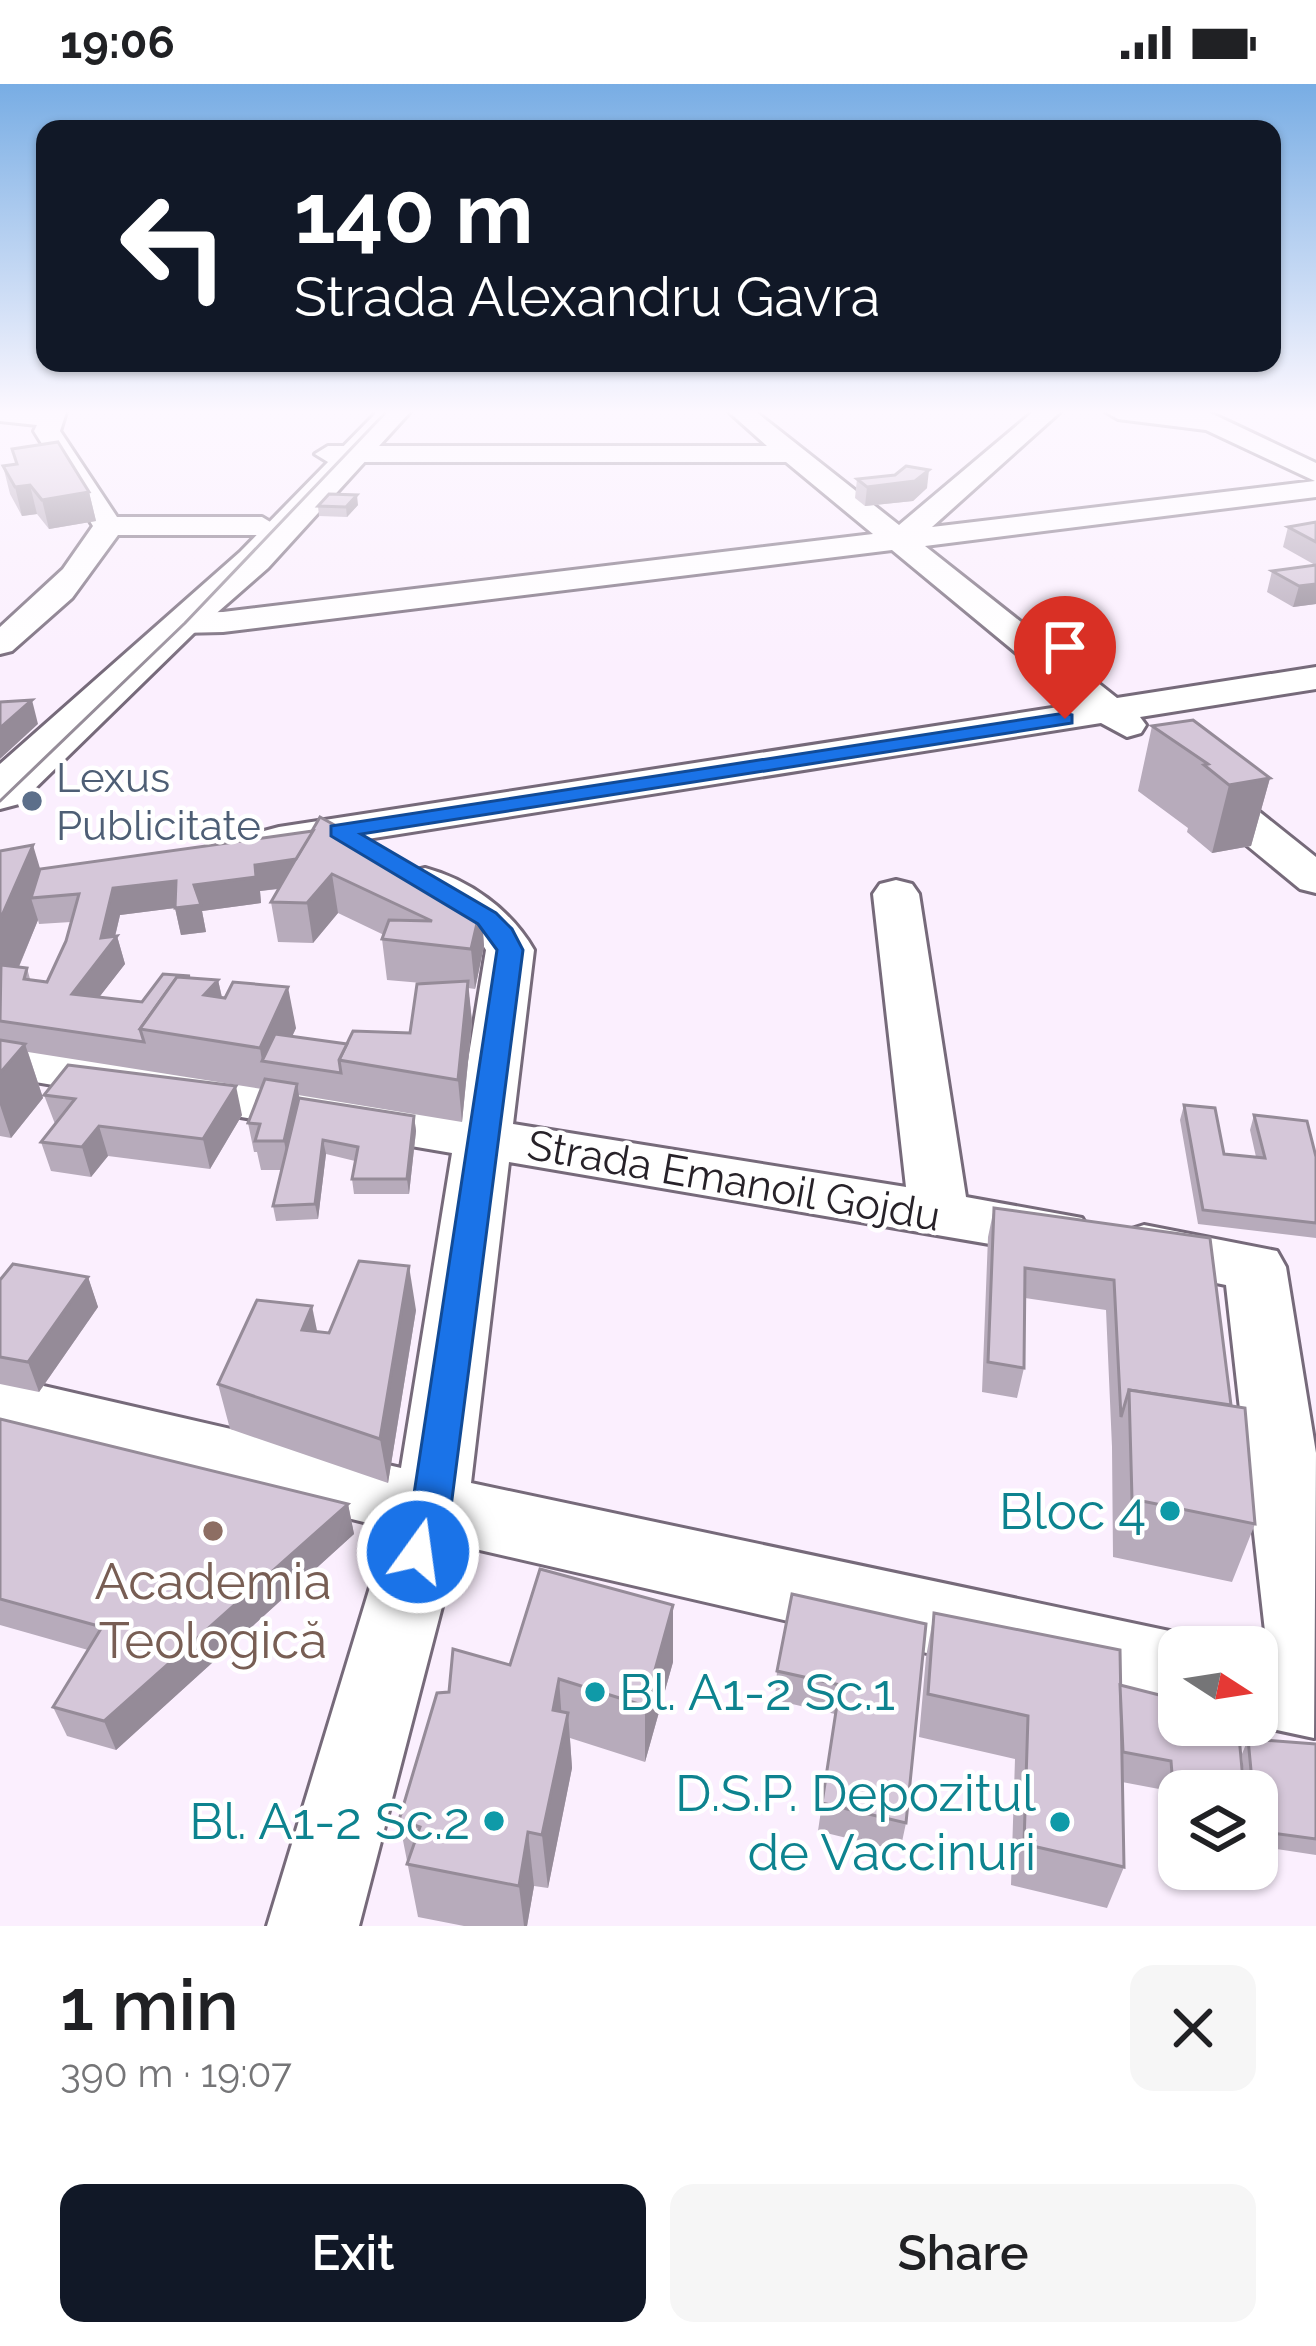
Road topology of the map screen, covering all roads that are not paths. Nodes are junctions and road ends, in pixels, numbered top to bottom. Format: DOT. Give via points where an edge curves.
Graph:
graph roads {
  1 [pos="84,498"];
  2 [pos="293,498"];
  3 [pos="305,498"];
  4 [pos="846,498"];
  5 [pos="948,498"];
  6 [pos="1241,498"];
  7 [pos="108,526"];
  8 [pos="262,526"];
  9 [pos="900,539"];
  10 [pos="180,623"];
  11 [pos="0,644"];
  12 [pos="1316,679"];
  13 [pos="1111,712"];
  14 [pos="2,789"];
  15 [pos="339,831"];
  16 [pos="249,844"];
  17 [pos="1316,880"];
  18 [pos="896,894"];
  19 [pos="0,1059"];
  20 [pos="484,1137"];
  21 [pos="939,1215"];
  22 [pos="0,1404"];
  23 [pos="431,1507"];
  24 [pos="1158,1667"];
  25 [pos="1285,1692"];
  26 [pos="313,1926"];
  1 -- 7 [label="street"];
  2 -- 8 [label="main road"];
  3 -- 10 [label="main road" via="254,560"];
  4 -- 9 [label="street"];
  5 -- 9 [label="street"];
  6 -- 9 [label="street"];
  7 -- 8 [label="street"];
  7 -- 11 [label="street" via="62,591"];
  8 -- 10 [label="main road"];
  9 -- 10 [label="street"];
  9 -- 13 [label="street"];
  10 -- 14 [label="main road"];
  12 -- 13 [label="street"];
  13 -- 15 [label="street"];
  13 -- 17 [label="street"];
  15 -- 16 [label="street"];
  15 -- 20 [label="street" via="503,934 510,950"];
  18 -- 21 [label="street"];
  19 -- 20 [label="street, Strada Emanoil Gojdu"];
  20 -- 21 [label="street, Strada Emanoil Gojdu"];
  20 -- 23 [label="street"];
  21 -- 25 [label="street, Strada Emanoil Gojdu" via="1256,1268"];
  22 -- 23 [label="street"];
  23 -- 24 [label="street"];
  23 -- 26 [label="street"];
}
